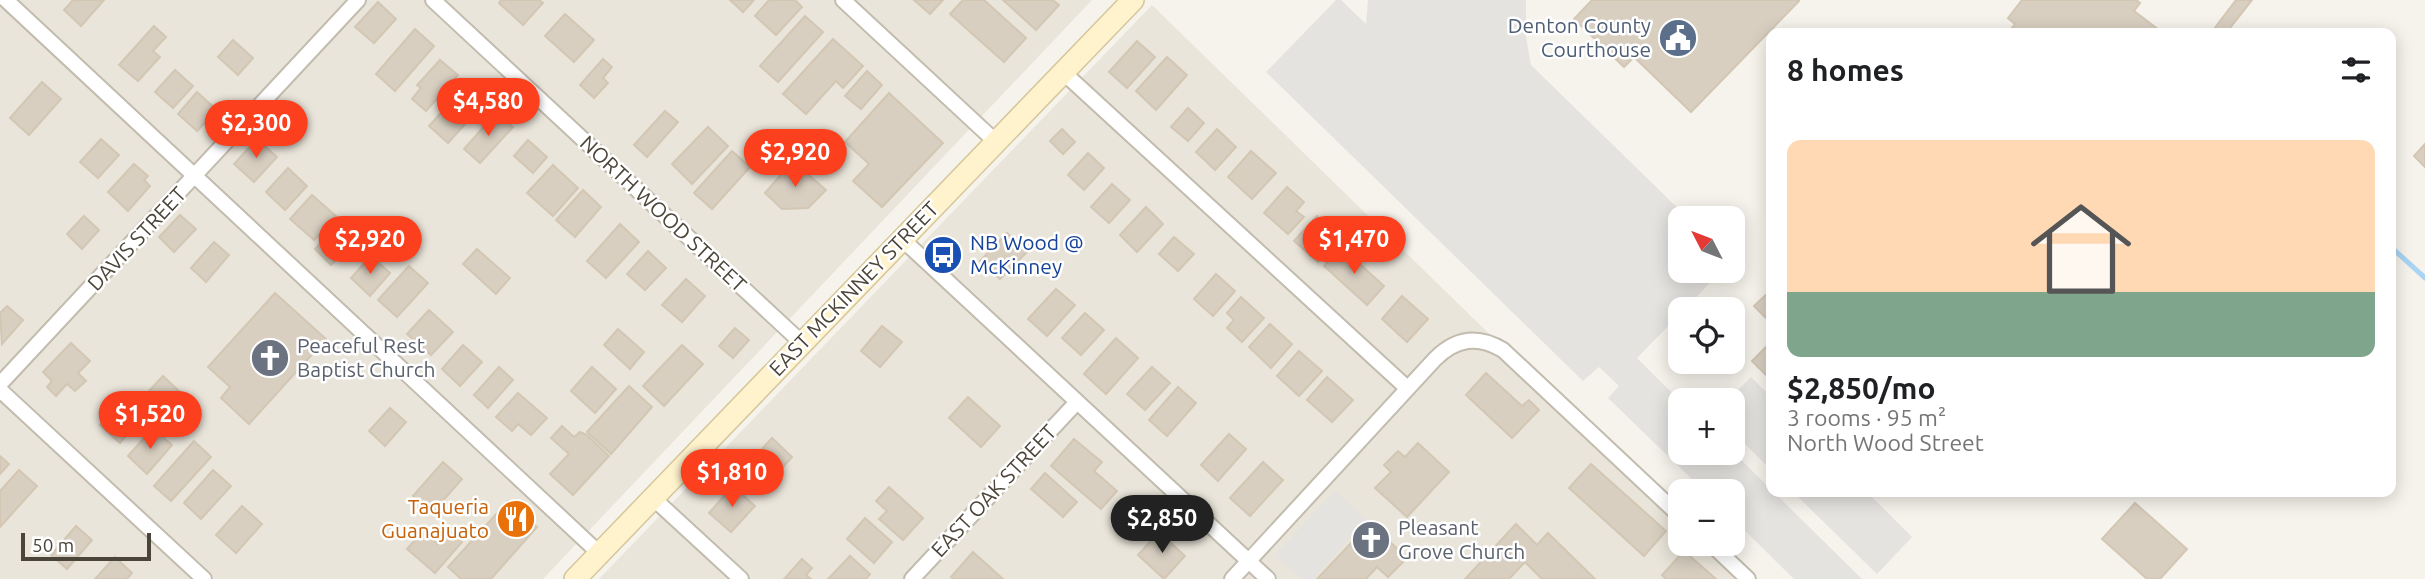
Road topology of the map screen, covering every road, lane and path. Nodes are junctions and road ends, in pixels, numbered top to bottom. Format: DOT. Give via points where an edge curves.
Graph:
graph roads {
  1 [pos="6,0"];
  2 [pos="358,0"];
  3 [pos="433,0"];
  4 [pos="843,0"];
  5 [pos="1133,0"];
  6 [pos="1064,73"];
  7 [pos="996,142"];
  8 [pos="195,176"];
  9 [pos="902,239"];
  10 [pos="802,343"];
  11 [pos="0,384"];
  12 [pos="1408,388"];
  13 [pos="0,390"];
  14 [pos="1076,403"];
  15 [pos="653,498"];
  16 [pos="1668,505"];
  17 [pos="600,554"];
  18 [pos="1724,556"];
  19 [pos="1249,561"];
  20 [pos="204,579"];
  21 [pos="575,579"];
  22 [pos="741,579"];
  23 [pos="912,579"];
  24 [pos="1232,579"];
  25 [pos="1268,579"];
  26 [pos="1748,579"];
  1 -- 8 [label="street"];
  2 -- 8 [label="street, DAVIS STREET"];
  3 -- 10 [label="street, NORTH WOOD STREET"];
  4 -- 7 [label="street"];
  5 -- 6 [label="main road, EAST MCKINNEY STREET"];
  6 -- 7 [label="main road, EAST MCKINNEY STREET"];
  6 -- 12 [label="street"];
  7 -- 9 [label="main road, EAST MCKINNEY STREET"];
  8 -- 11 [label="street, DAVIS STREET"];
  8 -- 17 [label="street"];
  9 -- 10 [label="main road, EAST MCKINNEY STREET"];
  9 -- 14 [label="street"];
  10 -- 15 [label="main road, EAST MCKINNEY STREET"];
  12 -- 16 [label="street" via="1446,348 1460,341 1490,342"];
  12 -- 19 [label="street"];
  13 -- 20 [label="street"];
  14 -- 19 [label="street"];
  14 -- 23 [label="street, EAST OAK STREET"];
  15 -- 17 [label="main road, EAST MCKINNEY STREET"];
  15 -- 22 [label="street"];
  17 -- 21 [label="main road, EAST MCKINNEY STREET"];
  18 -- 26 [label="street"];
  19 -- 24 [label="street"];
  19 -- 25 [label="street"];
}
